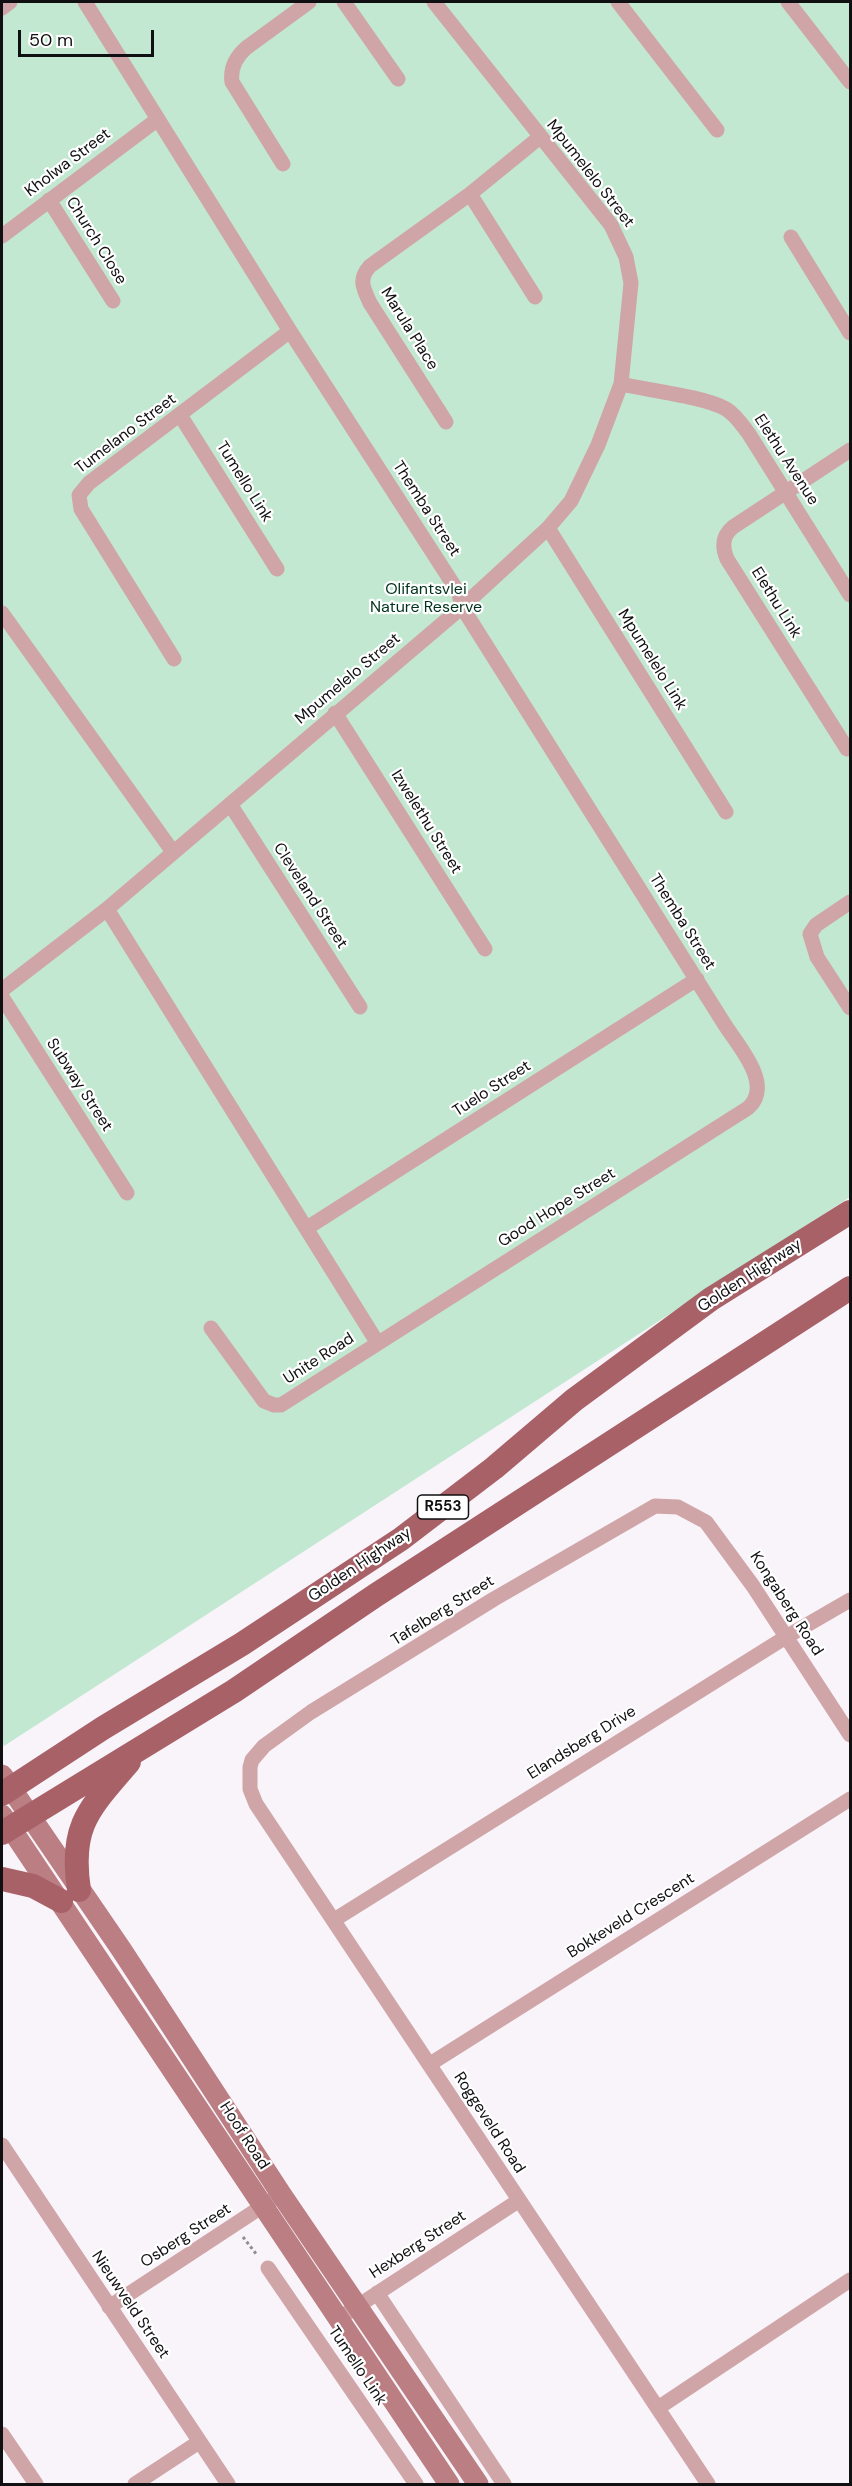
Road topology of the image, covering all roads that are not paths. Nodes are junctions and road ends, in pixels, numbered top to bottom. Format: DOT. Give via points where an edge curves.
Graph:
graph roads {
  1 [pos="10,2"];
  2 [pos="85,2"];
  3 [pos="309,2"];
  4 [pos="344,2"];
  5 [pos="434,2"];
  6 [pos="618,2"];
  7 [pos="788,2"];
  8 [pos="2,8"];
  9 [pos="398,79"];
  10 [pos="850,82"];
  11 [pos="158,119"];
  12 [pos="717,130"];
  13 [pos="540,137"];
  14 [pos="283,164"];
  15 [pos="470,194"];
  16 [pos="49,200"];
  17 [pos="2,236"];
  18 [pos="790,237"];
  19 [pos="535,297"];
  20 [pos="113,301"];
  21 [pos="290,331"];
  22 [pos="850,333"];
  23 [pos="621,384"];
  24 [pos="180,415"];
  25 [pos="446,422"];
  26 [pos="850,450"];
  27 [pos="785,491"];
  28 [pos="548,528"];
  29 [pos="277,568"];
  30 [pos="850,595"];
  31 [pos="462,607"];
  32 [pos="2,613"];
  33 [pos="174,659"];
  34 [pos="335,713"];
  35 [pos="847,749"];
  36 [pos="230,804"];
  37 [pos="726,812"];
  38 [pos="173,852"];
  39 [pos="850,902"];
  40 [pos="107,909"];
  41 [pos="485,949"];
  42 [pos="697,979"];
  43 [pos="2,990"];
  44 [pos="2,997"];
  45 [pos="360,1007"];
  46 [pos="850,1008"];
  47 [pos="754,1103"];
  48 [pos="127,1193"];
  49 [pos="850,1212"];
  50 [pos="307,1228"];
  51 [pos="850,1288"];
  52 [pos="211,1328"];
  53 [pos="377,1342"];
  54 [pos="678,1508"];
  55 [pos="850,1600"];
  56 [pos="786,1637"];
  57 [pos="850,1735"];
  58 [pos="140,1749"];
  59 [pos="249,1776"];
  60 [pos="4,1786"];
  61 [pos="850,1799"];
  62 [pos="10,1823"];
  63 [pos="2,1879"];
  64 [pos="70,1895"];
  65 [pos="334,1920"];
  66 [pos="430,2064"];
  67 [pos="2,2145"];
  68 [pos="281,2194"];
  69 [pos="518,2201"];
  70 [pos="262,2207"];
  71 [pos="268,2268"];
  72 [pos="850,2280"];
  73 [pos="377,2293"];
  74 [pos="358,2306"];
  75 [pos="109,2307"];
  76 [pos="338,2319"];
  77 [pos="658,2408"];
  78 [pos="2,2434"];
  79 [pos="199,2442"];
  80 [pos="36,2484"];
  81 [pos="135,2484"];
  82 [pos="228,2484"];
  83 [pos="416,2484"];
  84 [pos="449,2484"];
  85 [pos="478,2484"];
  86 [pos="504,2484"];
  87 [pos="708,2484"];
  1 -- 8 [label="street"];
  2 -- 11 [label="street, Themba Street"];
  3 -- 14 [label="street" via="246,48 231,72 232,81"];
  4 -- 9 [label="street"];
  5 -- 13 [label="street, Mpumelelo Street"];
  6 -- 12 [label="street"];
  7 -- 10 [label="street"];
  11 -- 16 [label="street, Kholwa Street"];
  11 -- 21 [label="street, Themba Street"];
  13 -- 15 [label="street, Marula Place"];
  13 -- 23 [label="street, Mpumelelo Street" via="611,225 626,257 631,282"];
  15 -- 19 [label="street"];
  15 -- 25 [label="street, Marula Place" via="370,266 361,282 370,303"];
  16 -- 17 [label="street, Kholwa Street"];
  16 -- 20 [label="street, Church Close"];
  18 -- 22 [label="street"];
  21 -- 24 [label="street, Tumelano Street"];
  21 -- 31 [label="street, Themba Street" via="453,584"];
  23 -- 27 [label="street, Elethu Avenue" via="725,408 749,434"];
  23 -- 28 [label="street, Mpumelelo Street" via="571,501"];
  24 -- 29 [label="street, Tumello Link"];
  24 -- 33 [label="street, Tumelano Street" via="89,483 78,500"];
  26 -- 27 [label="street"];
  27 -- 30 [label="street, Elethu Avenue"];
  27 -- 35 [label="street, Elethu Link" via="729,530 723,548"];
  28 -- 31 [label="street, Mpumelelo Street"];
  28 -- 37 [label="street, Mpumelelo Link"];
  31 -- 34 [label="street, Mpumelelo Street"];
  31 -- 42 [label="street, Themba Street"];
  32 -- 38 [label="street"];
  34 -- 36 [label="street, Mpumelelo Street"];
  34 -- 41 [label="street, Izwelethu Street"];
  36 -- 38 [label="street, Mpumelelo Street"];
  36 -- 45 [label="street, Cleveland Street"];
  38 -- 40 [label="street, Mpumelelo Street"];
  39 -- 46 [label="street" via="816,925 810,934 818,957"];
  40 -- 43 [label="street, Mpumelelo Street"];
  40 -- 50 [label="street"];
  42 -- 47 [label="street, Themba Street" via="756,1076 759,1088"];
  42 -- 50 [label="street, Tuelo Street"];
  44 -- 48 [label="street, Subway Street"];
  47 -- 53 [label="street, Good Hope Street"];
  49 -- 60 [label="main road, Golden Highway / R553" via="702,1306 574,1400 401,1539 242,1644"];
  50 -- 53 [label="street"];
  51 -- 58 [label="main road, Golden Highway / R553"];
  52 -- 53 [label="street, Unite Road" via="264,1401 274,1405 284,1403"];
  54 -- 56 [label="street, Kongaberg Road" via="706,1522"];
  54 -- 59 [label="street, Tafelberg Street" via="650,1508 311,1712 257,1753"];
  55 -- 56 [label="street, Elandsberg Drive"];
  56 -- 57 [label="street, Kongaberg Road"];
  56 -- 65 [label="street, Elandsberg Drive"];
  58 -- 62 [label="main road, Golden Highway / R553"];
  58 -- 64 [label="main road" via="95,1802 79,1832"];
  59 -- 65 [label="street, Roggeveld Road" via="256,1804"];
  60 -- 62 [label="main road, Hoof Road"];
  61 -- 66 [label="street, Bokkeveld Crescent"];
  62 -- 64 [label="main road, Hoof Road"];
  63 -- 64 [label="main road"];
  64 -- 68 [label="main road, Hoof Road"];
  64 -- 70 [label="main road, Hoof Road"];
  65 -- 66 [label="street, Roggeveld Road"];
  66 -- 69 [label="street, Roggeveld Road"];
  67 -- 75 [label="street, Nieuwveld Street"];
  68 -- 70 [label="street, Osberg Street"];
  68 -- 74 [label="main road, Hoof Road"];
  69 -- 73 [label="street, Hexberg Street"];
  69 -- 77 [label="street, Roggeveld Road"];
  70 -- 75 [label="street, Osberg Street"];
  70 -- 76 [label="main road, Hoof Road"];
  71 -- 83 [label="street, Tumello Link"];
  72 -- 77 [label="street"];
  73 -- 74 [label="street, Hexberg Street"];
  73 -- 86 [label="street"];
  74 -- 76 [label="street, Hexberg Street"];
  74 -- 85 [label="main road, Hoof Road"];
  75 -- 79 [label="street, Nieuwveld Street"];
  76 -- 84 [label="main road, Hoof Road"];
  77 -- 87 [label="street, Roggeveld Road"];
  78 -- 80 [label="street"];
  79 -- 81 [label="street"];
  79 -- 82 [label="street, Nieuwveld Street"];
}
